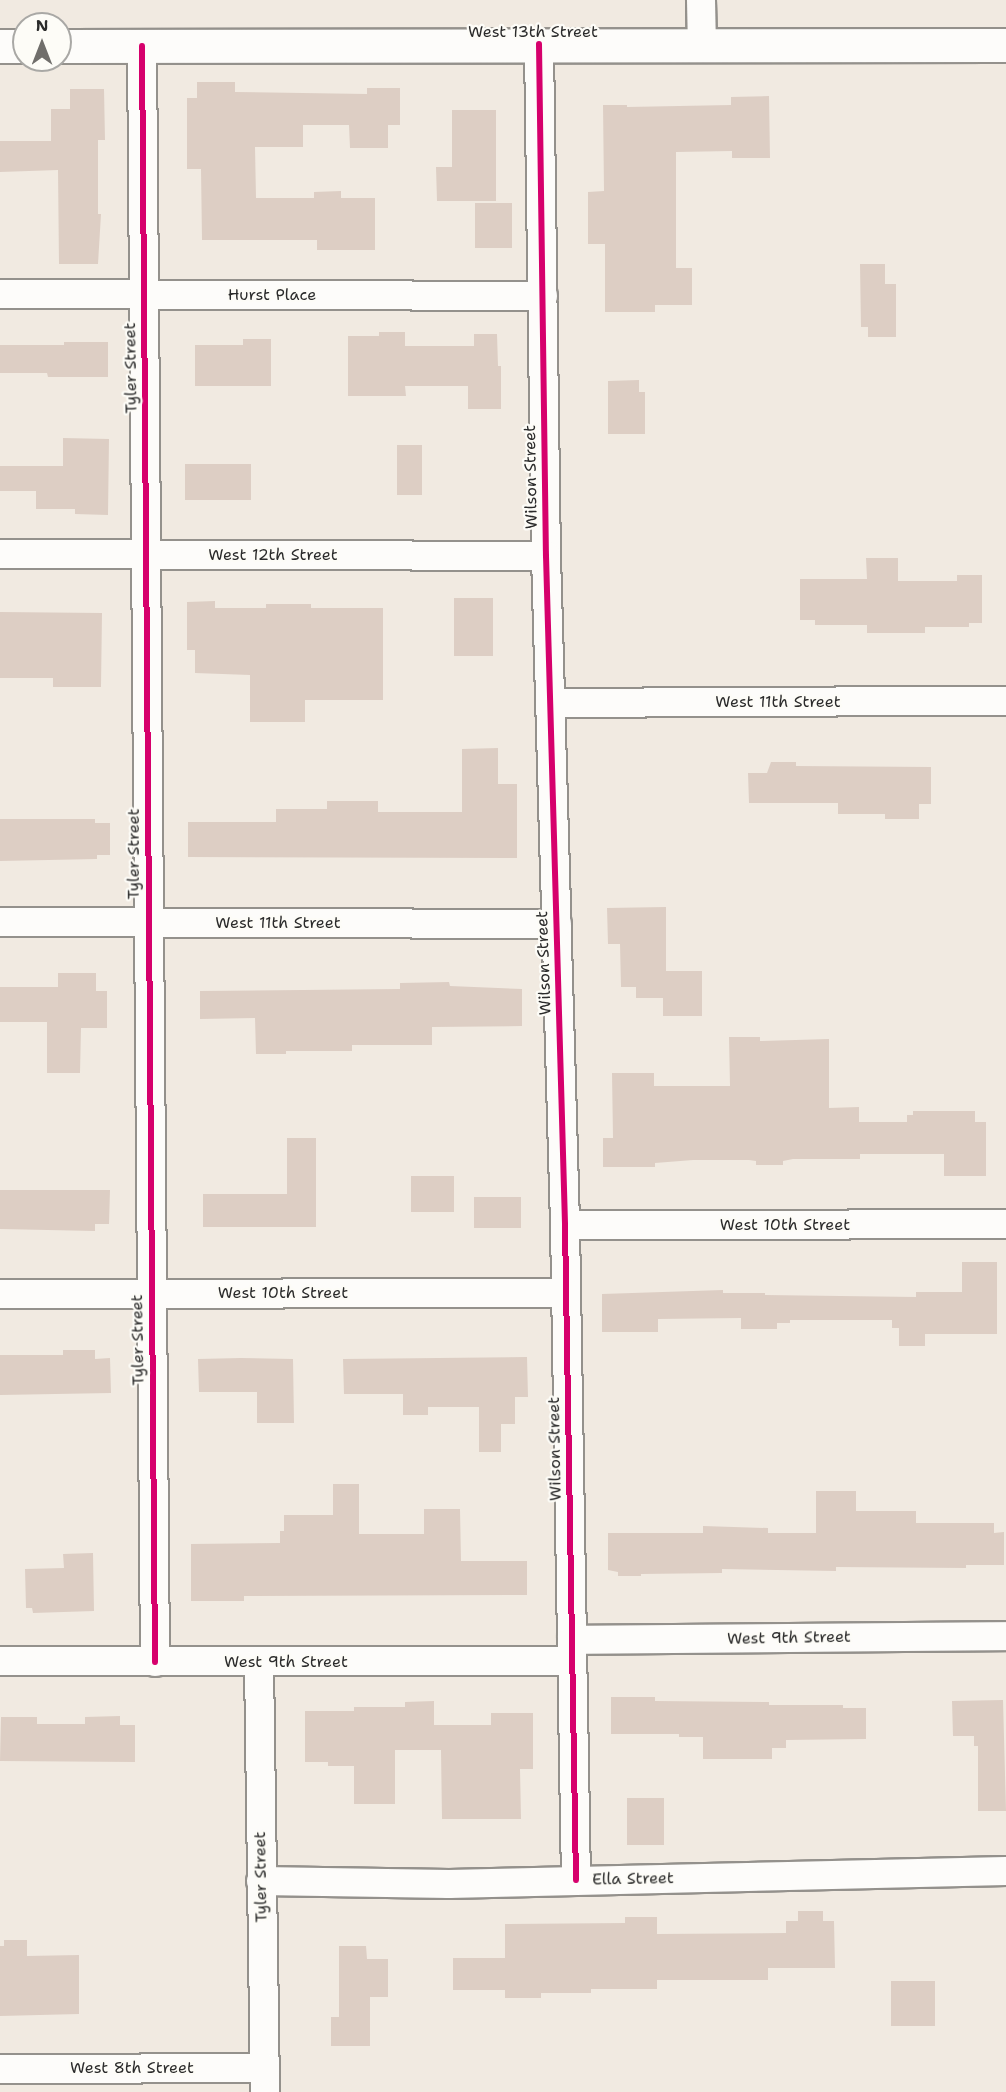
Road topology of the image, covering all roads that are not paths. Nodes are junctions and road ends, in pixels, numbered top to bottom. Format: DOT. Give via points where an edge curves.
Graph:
graph roads {
  1 [pos="701,0"];
  2 [pos="539,45"];
  3 [pos="1006,45"];
  4 [pos="72,46"];
  5 [pos="142,46"];
  6 [pos="702,47"];
  7 [pos="0,294"];
  8 [pos="143,295"];
  9 [pos="543,296"];
  10 [pos="0,554"];
  11 [pos="147,554"];
  12 [pos="546,556"];
  13 [pos="1006,701"];
  14 [pos="551,703"];
  15 [pos="0,922"];
  16 [pos="148,923"];
  17 [pos="557,924"];
  18 [pos="1006,1224"];
  19 [pos="565,1225"];
  20 [pos="151,1293"];
  21 [pos="566,1293"];
  22 [pos="0,1294"];
  23 [pos="1006,1635"];
  24 [pos="572,1650"];
  25 [pos="0,1661"];
  26 [pos="155,1662"];
  27 [pos="259,1662"];
  28 [pos="1006,1871"];
  29 [pos="576,1880"];
  30 [pos="261,1881"];
  31 [pos="0,2069"];
  32 [pos="265,2080"];
  1 -- 6 [label="street"];
  2 -- 5 [label="street, West 13th Street"];
  2 -- 6 [label="street, West 13th Street"];
  2 -- 9 [label="street, Wilson Street"];
  3 -- 6 [label="street, West 13th Street"];
  4 -- 5 [label="street, West 13th Street"];
  5 -- 8 [label="street, Tyler Street"];
  7 -- 8 [label="street, Hurst Place"];
  8 -- 9 [label="street, Hurst Place"];
  8 -- 11 [label="street, Tyler Street"];
  9 -- 12 [label="street, Wilson Street"];
  10 -- 11 [label="street, West 12th Street"];
  11 -- 12 [label="street, West 12th Street"];
  11 -- 16 [label="street, Tyler Street"];
  12 -- 14 [label="street, Wilson Street"];
  13 -- 14 [label="street, West 11th Street"];
  14 -- 17 [label="street, Wilson Street"];
  15 -- 16 [label="street, West 11th Street"];
  16 -- 17 [label="street, West 11th Street"];
  16 -- 20 [label="street, Tyler Street"];
  17 -- 19 [label="street, Wilson Street"];
  18 -- 19 [label="street, West 10th Street"];
  19 -- 21 [label="street, Wilson Street"];
  20 -- 21 [label="street, West 10th Street"];
  20 -- 22 [label="street, West 10th Street"];
  20 -- 26 [label="street, Tyler Street"];
  21 -- 24 [label="street, Wilson Street"];
  23 -- 24 [label="street, West 9th Street"];
  24 -- 27 [label="street, West 9th Street"];
  24 -- 29 [label="street, Wilson Street"];
  25 -- 26 [label="street, West 9th Street"];
  26 -- 27 [label="street, West 9th Street"];
  27 -- 30 [label="street, Tyler Street"];
  28 -- 29 [label="street, Ella Street"];
  29 -- 30 [label="street, Ella Street" via="450,1884"];
  30 -- 32 [label="street, Tyler Street"];
  31 -- 32 [label="street, West 8th Street"];
}
